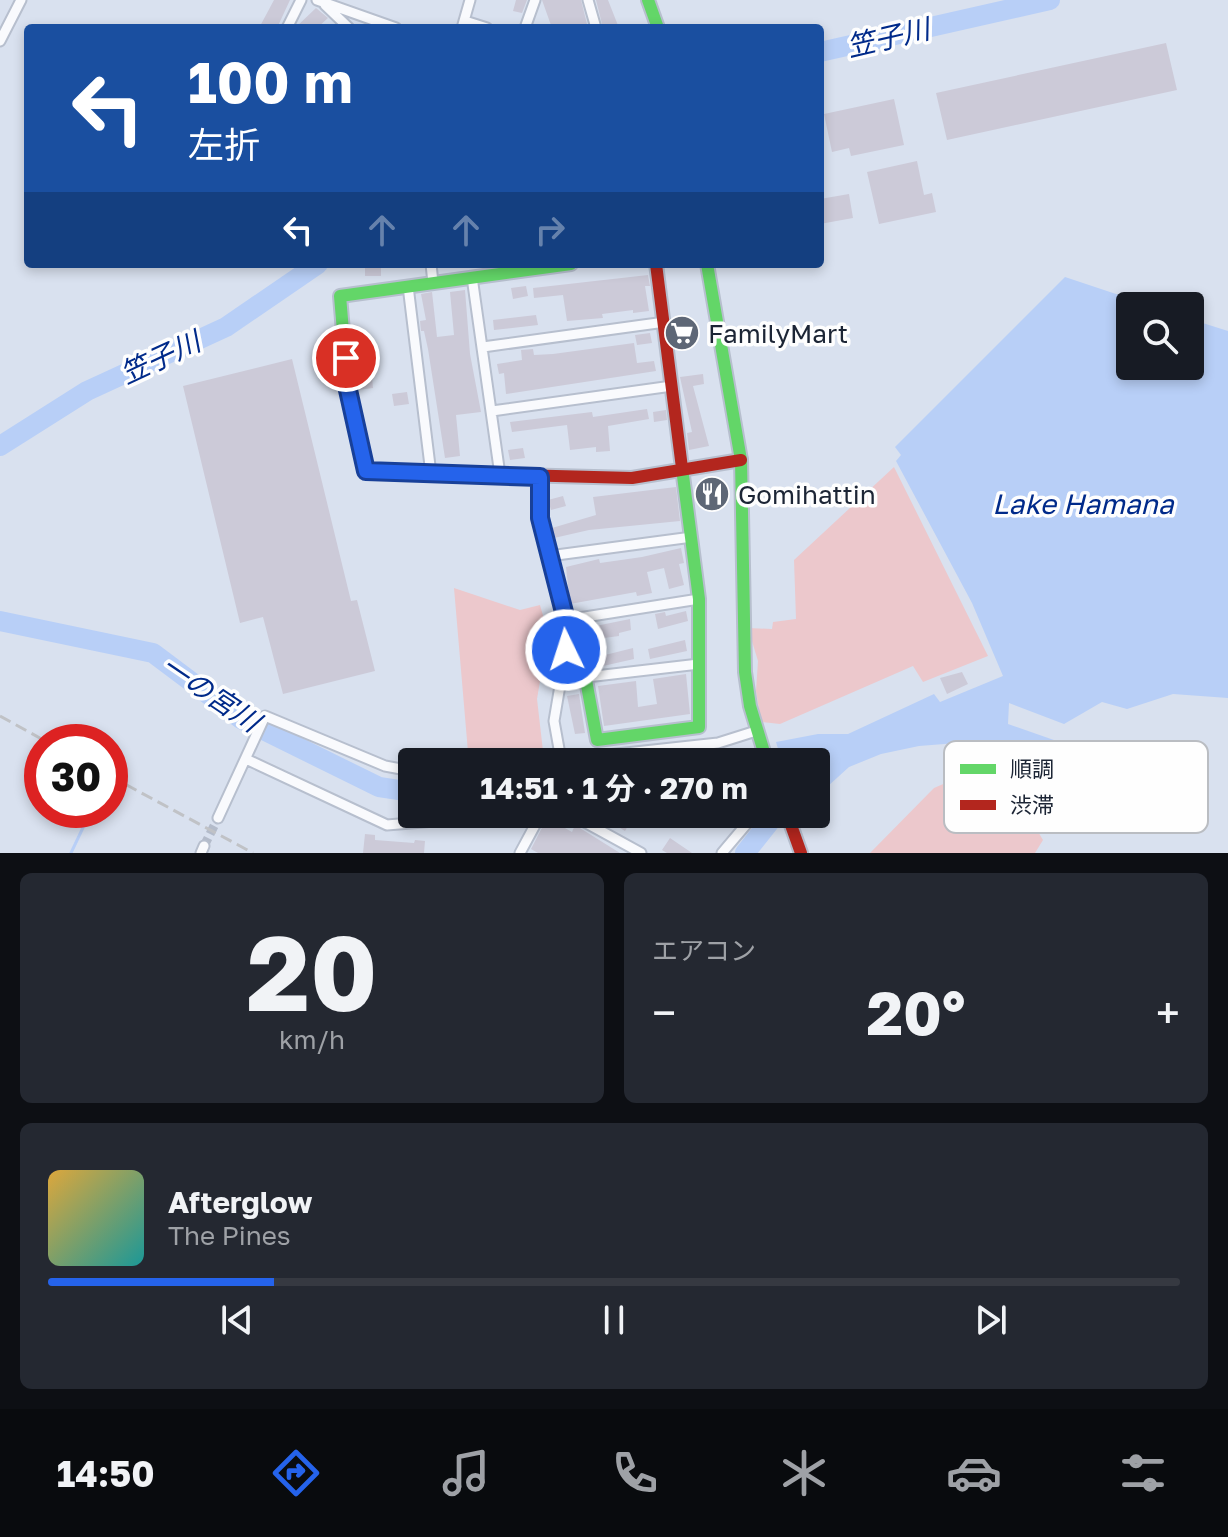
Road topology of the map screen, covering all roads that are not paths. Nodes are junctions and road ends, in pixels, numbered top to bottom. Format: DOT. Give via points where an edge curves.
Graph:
graph roads {
  1 [pos="21,0"];
  2 [pos="301,0"];
  3 [pos="470,0"];
  4 [pos="535,0"];
  5 [pos="588,0"];
  6 [pos="648,0"];
  7 [pos="320,1"];
  8 [pos="289,24"];
  9 [pos="345,24"];
  10 [pos="385,24"];
  11 [pos="464,24"];
  12 [pos="526,24"];
  13 [pos="595,24"];
  14 [pos="657,24"];
  15 [pos="0,41"];
  16 [pos="431,268"];
  17 [pos="541,268"];
  18 [pos="657,268"];
  19 [pos="708,268"];
  20 [pos="472,277"];
  21 [pos="433,283"];
  22 [pos="408,286"];
  23 [pos="665,322"];
  24 [pos="483,347"];
  25 [pos="672,386"];
  26 [pos="492,411"];
  27 [pos="741,460"];
  28 [pos="684,471"];
  29 [pos="431,474"];
  30 [pos="500,475"];
  31 [pos="540,477"];
  32 [pos="692,537"];
  33 [pos="549,556"];
  34 [pos="699,599"];
  35 [pos="566,620"];
  36 [pos="699,664"];
  37 [pos="561,680"];
  38 [pos="586,680"];
  39 [pos="758,737"];
  40 [pos="559,748"];
  41 [pos="672,748"];
  42 [pos="762,748"];
  43 [pos="246,759"];
  44 [pos="398,768"];
  45 [pos="218,818"];
  46 [pos="398,824"];
  47 [pos="533,828"];
  48 [pos="595,828"];
  49 [pos="743,828"];
  50 [pos="792,828"];
  51 [pos="799,848"];
  52 [pos="520,853"];
  53 [pos="641,853"];
  54 [pos="722,853"];
  55 [pos="787,853"];
  1 -- 15 [label="street"];
  2 -- 8 [label="street"];
  3 -- 11 [label="street"];
  4 -- 12 [label="street"];
  5 -- 13 [label="street"];
  6 -- 14 [label="main road"];
  7 -- 9 [label="street"];
  7 -- 10 [label="street"];
  16 -- 21 [label="street"];
  17 -- 20 [label="main road"];
  18 -- 23 [label="main road"];
  19 -- 27 [label="main road"];
  20 -- 21 [label="main road"];
  20 -- 24 [label="street"];
  21 -- 22 [label="main road"];
  22 -- 29 [label="street"];
  22 -- 29 [label="main road" via="340,296 348,390 366,471"];
  23 -- 24 [label="street"];
  23 -- 25 [label="main road"];
  24 -- 26 [label="street"];
  25 -- 26 [label="street"];
  25 -- 28 [label="main road"];
  26 -- 30 [label="street"];
  27 -- 28 [label="main road"];
  27 -- 39 [label="main road" via="742,628 746,683"];
  28 -- 31 [label="main road" via="632,478"];
  28 -- 32 [label="main road"];
  29 -- 30 [label="main road"];
  30 -- 31 [label="main road"];
  31 -- 33 [label="street" via="540,518"];
  32 -- 33 [label="street"];
  32 -- 34 [label="main road"];
  33 -- 35 [label="street"];
  34 -- 35 [label="street"];
  34 -- 36 [label="main road"];
  35 -- 37 [label="street"];
  36 -- 38 [label="street"];
  36 -- 38 [label="main road" via="699,727 597,740"];
  37 -- 38 [label="street"];
  37 -- 40 [label="street" via="554,721"];
  39 -- 41 [label="street"];
  39 -- 42 [label="main road"];
  43 -- 44 [label="street" via="265,716"];
  43 -- 45 [label="street"];
  43 -- 46 [label="street" via="387,825"];
  47 -- 52 [label="street"];
  48 -- 53 [label="street"];
  49 -- 54 [label="street"];
  50 -- 51 [label="main road"];
  51 -- 55 [label="street"];
}
